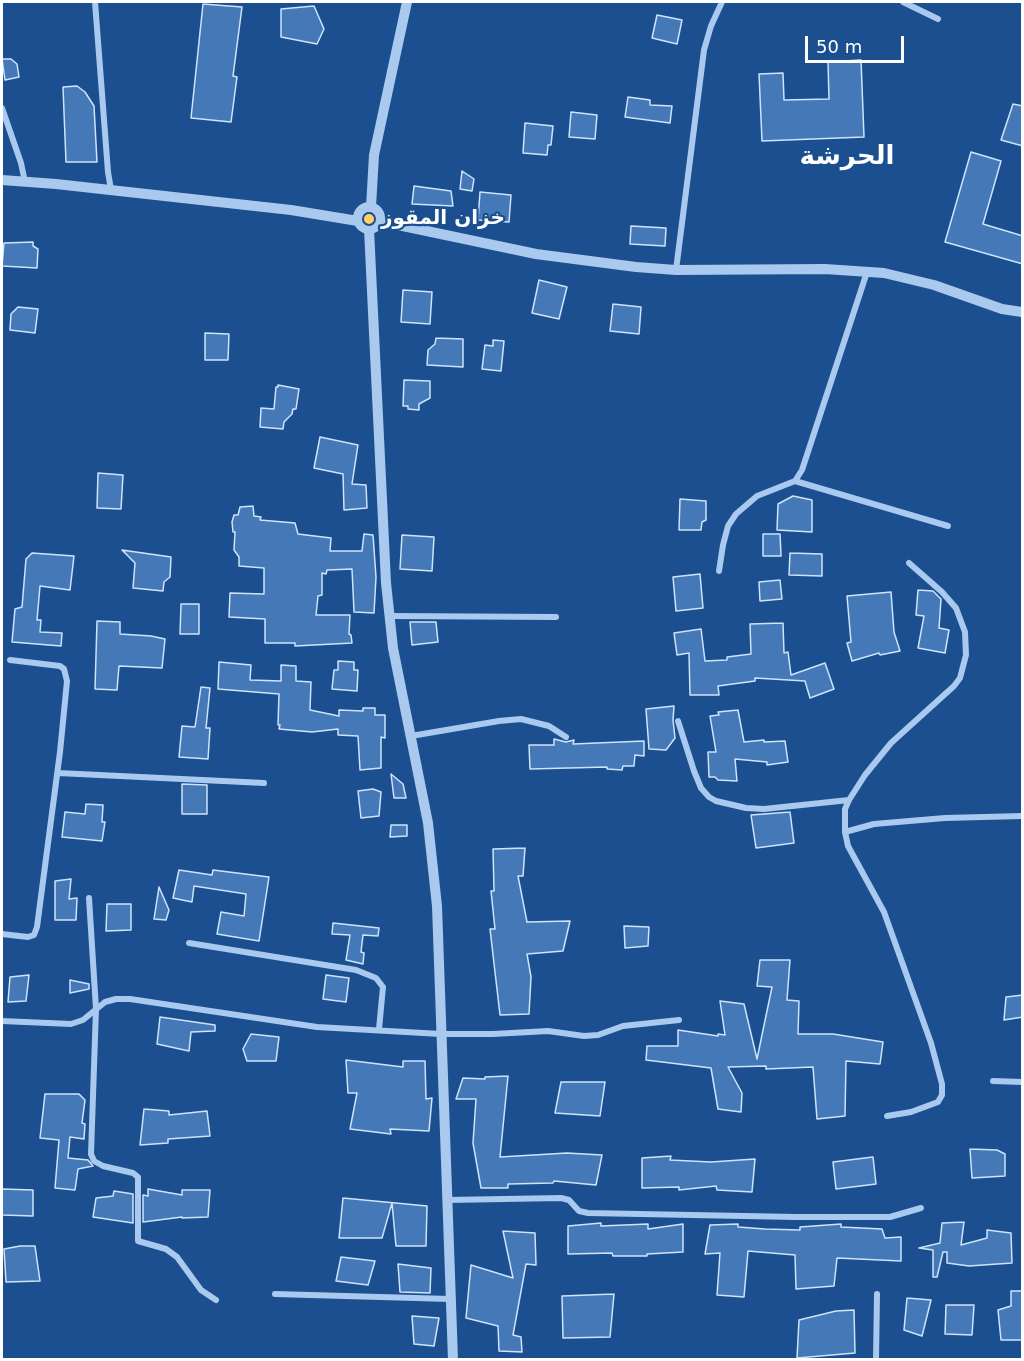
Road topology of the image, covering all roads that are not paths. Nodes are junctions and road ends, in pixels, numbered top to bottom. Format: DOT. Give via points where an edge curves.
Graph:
graph roads {
  1 [pos="95,2"];
  2 [pos="407,2"];
  3 [pos="722,2"];
  4 [pos="903,2"];
  5 [pos="938,19"];
  6 [pos="2,108"];
  7 [pos="2,180"];
  8 [pos="25,182"];
  9 [pos="111,190"];
  10 [pos="371,207"];
  11 [pos="358,220"];
  12 [pos="379,221"];
  13 [pos="369,229"];
  14 [pos="676,270"];
  15 [pos="867,271"];
  16 [pos="1023,312"];
  17 [pos="795,481"];
  18 [pos="948,526"];
  19 [pos="909,563"];
  20 [pos="719,571"];
  21 [pos="390,616"];
  22 [pos="556,617"];
  23 [pos="10,660"];
  24 [pos="678,721"];
  25 [pos="411,736"];
  26 [pos="566,737"];
  27 [pos="58,773"];
  28 [pos="264,783"];
  29 [pos="849,800"];
  30 [pos="1023,816"];
  31 [pos="845,832"];
  32 [pos="89,898"];
  33 [pos="2,934"];
  34 [pos="189,944"];
  35 [pos="96,1009"];
  36 [pos="679,1020"];
  37 [pos="2,1021"];
  38 [pos="379,1029"];
  39 [pos="441,1034"];
  40 [pos="993,1081"];
  41 [pos="1023,1082"];
  42 [pos="887,1116"];
  43 [pos="447,1200"];
  44 [pos="921,1208"];
  45 [pos="275,1294"];
  46 [pos="877,1294"];
  47 [pos="450,1299"];
  48 [pos="216,1300"];
  49 [pos="453,1359"];
  50 [pos="876,1359"];
  1 -- 9 [label="street"];
  2 -- 10 [label="street" via="376,144"];
  3 -- 14 [label="street" via="704,50"];
  4 -- 5 [label="street"];
  6 -- 8 [label="street"];
  7 -- 8 [label="street"];
  8 -- 9 [label="street"];
  9 -- 11 [label="street"];
  10 -- 11 [label="street" via="362,209"];
  10 -- 12 [label="street" via="378,212"];
  11 -- 13 [label="street"];
  12 -- 13 [label="street"];
  12 -- 14 [label="street" via="545,256"];
  13 -- 21 [label="street"];
  14 -- 15 [label="street"];
  15 -- 16 [label="street" via="907,277 1002,309"];
  15 -- 17 [label="street" via="807,458"];
  17 -- 18 [label="street"];
  17 -- 20 [label="street" via="757,496 736,514 728,526"];
  19 -- 29 [label="street" via="956,608 965,633 965,665 954,686 891,743"];
  21 -- 22 [label="street"];
  21 -- 25 [label="street"];
  23 -- 27 [label="street" via="54,664 64,669 67,681"];
  24 -- 29 [label="street" via="701,788 716,801 764,809"];
  25 -- 26 [label="street" via="521,719 549,726"];
  25 -- 39 [label="street" via="434,866"];
  27 -- 28 [label="street"];
  27 -- 33 [label="street" via="34,935"];
  29 -- 31 [label="street"];
  30 -- 31 [label="street" via="874,824"];
  31 -- 42 [label="street" via="884,912 942,1084 938,1102"];
  32 -- 35 [label="street"];
  34 -- 38 [label="street" via="356,970 376,978 383,987"];
  35 -- 37 [label="street" via="71,1024"];
  35 -- 38 [label="street" via="105,1002 130,999 317,1026"];
  35 -- 48 [label="street" via="91,1154 103,1166 138,1177 138,1241 166,1249 177,1257 201,1290"];
  36 -- 39 [label="street" via="623,1026 584,1036 548,1031"];
  38 -- 39 [label="street"];
  39 -- 43 [label="street"];
  40 -- 41 [label="street"];
  43 -- 44 [label="street" via="561,1198 588,1213 785,1217 890,1217"];
  43 -- 47 [label="street"];
  45 -- 47 [label="street"];
  46 -- 50 [label="street"];
  47 -- 49 [label="street"];
}
